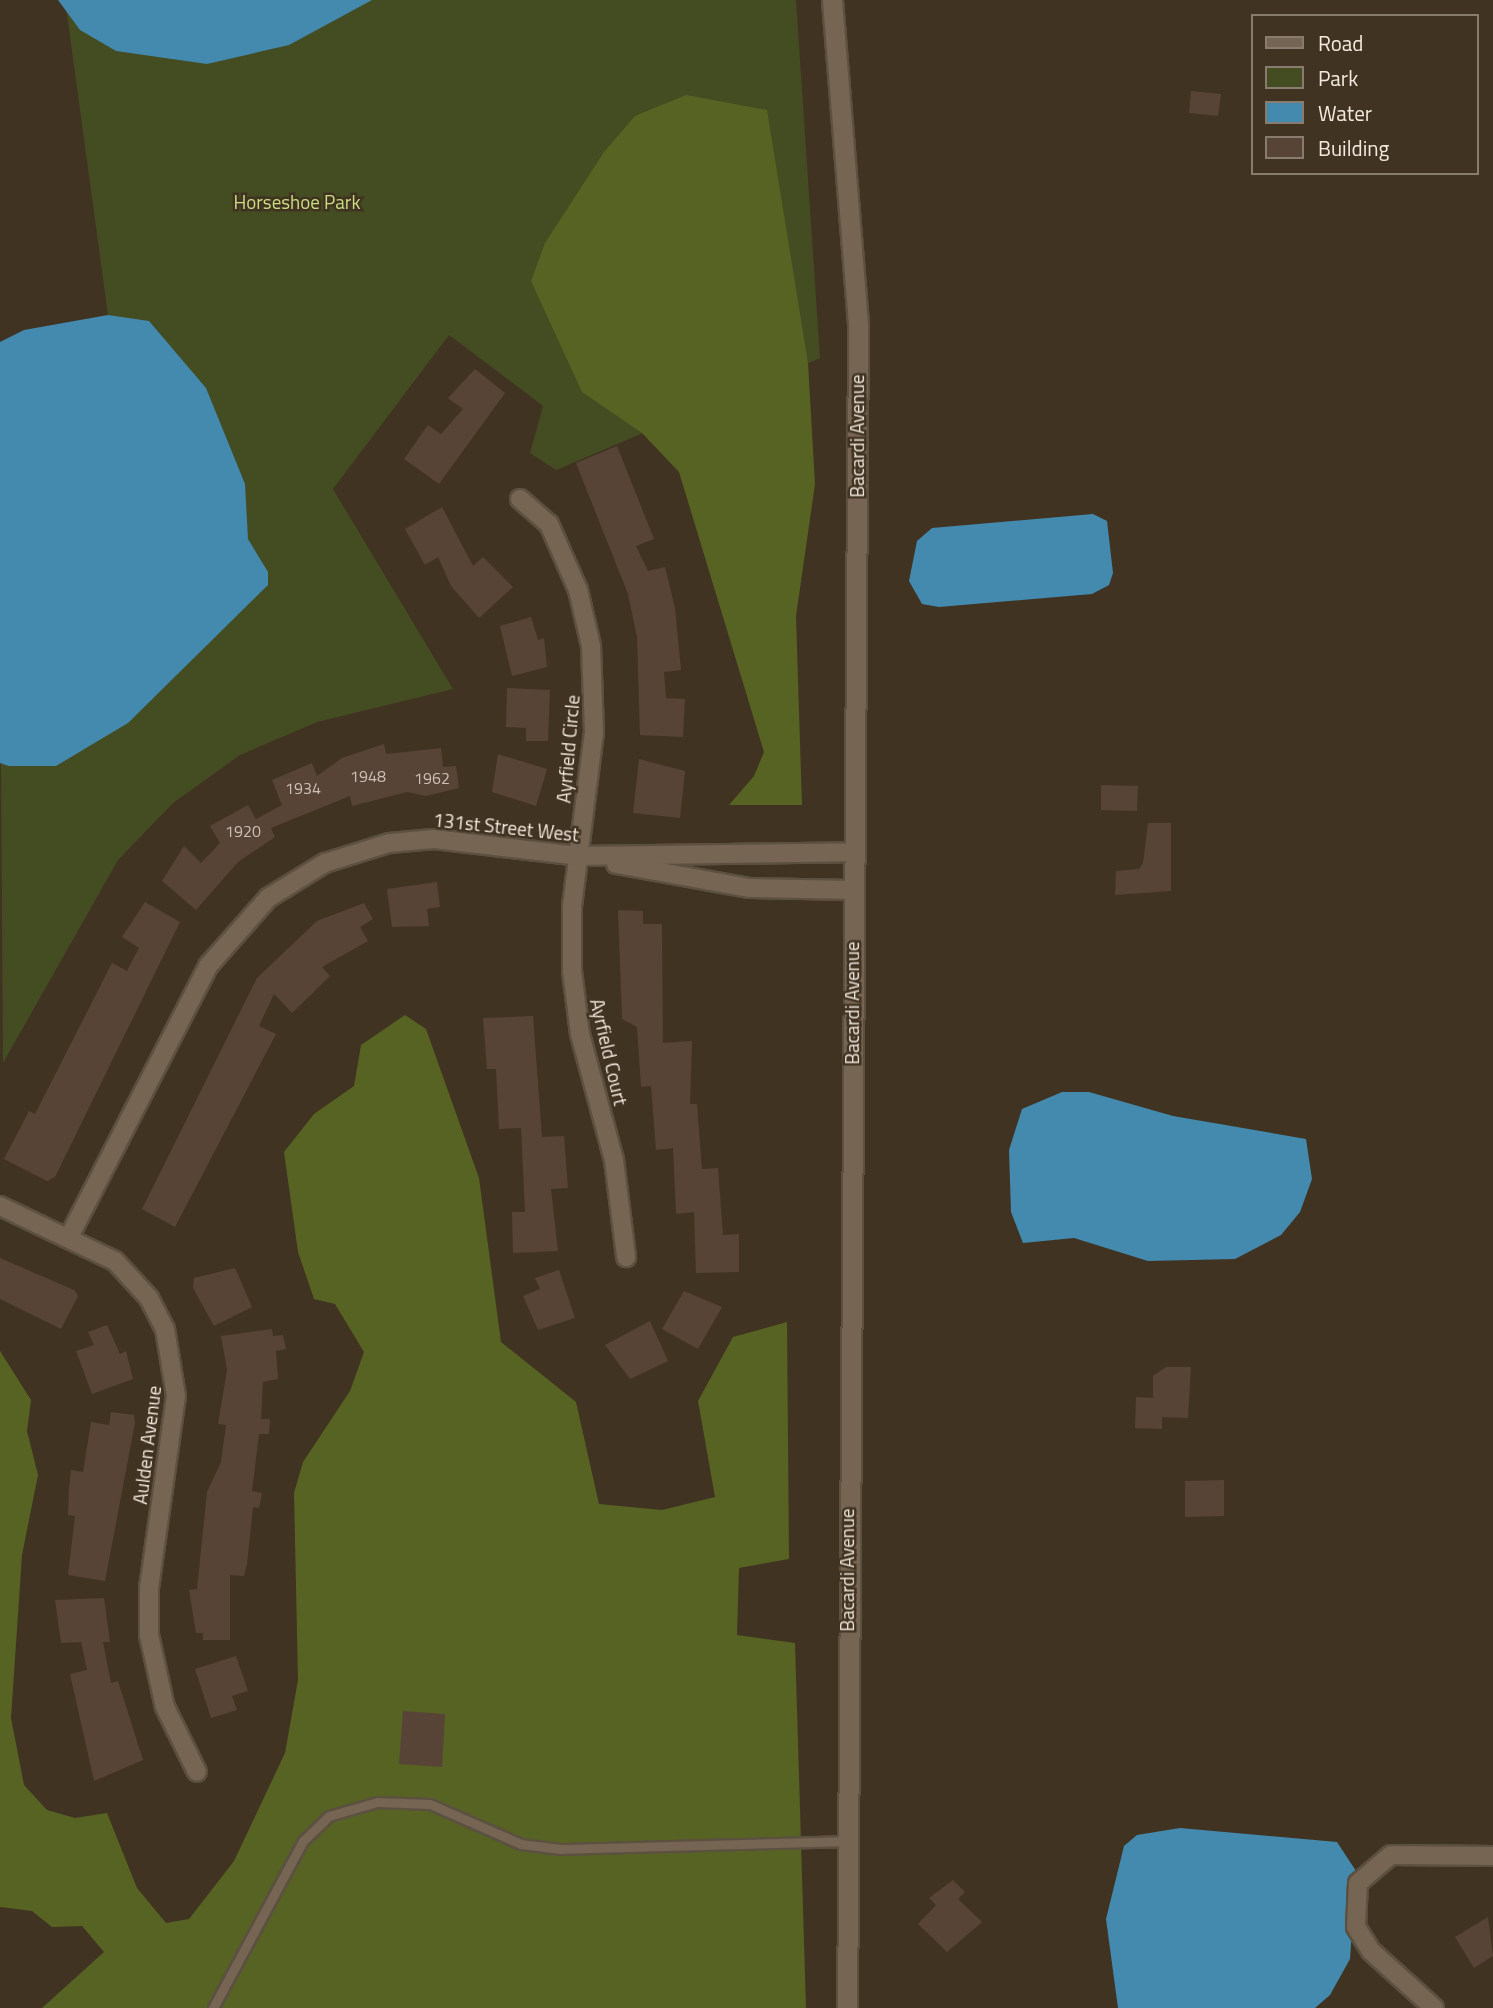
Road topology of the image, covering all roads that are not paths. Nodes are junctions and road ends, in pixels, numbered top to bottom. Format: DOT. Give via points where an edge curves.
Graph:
graph roads {
  1 [pos="832,0"];
  2 [pos="520,499"];
  3 [pos="853,852"];
  4 [pos="578,856"];
  5 [pos="853,890"];
  6 [pos="0,1206"];
  7 [pos="70,1235"];
  8 [pos="626,1257"];
  9 [pos="197,1772"];
  10 [pos="845,1841"];
  11 [pos="1493,1856"];
  12 [pos="213,2008"];
  13 [pos="847,2008"];
  14 [pos="1434,2008"];
  1 -- 3 [label="street, Bacardi Avenue" via="858,324"];
  2 -- 4 [label="street, Ayrfield Circle" via="549,524 578,590 591,646 594,732"];
  3 -- 4 [label="street, 131st Street West"];
  3 -- 5 [label="street, Bacardi Avenue"];
  4 -- 5 [label="street" via="750,888"];
  4 -- 7 [label="street, 131st Street West" via="456,839 400,841 325,863 268,898 209,965"];
  4 -- 8 [label="street, Ayrfield Court" via="571,939 575,1003 614,1160"];
  5 -- 10 [label="street, Bacardi Avenue"];
  6 -- 7 [label="street, Aulden Avenue"];
  7 -- 9 [label="street, Aulden Avenue" via="115,1261 139,1285 171,1345 176,1396 150,1575 149,1636 165,1707"];
  10 -- 12 [label="lane" via="561,1849 521,1844 430,1804 377,1801 329,1816 303,1841"];
  10 -- 13 [label="street, Bacardi Avenue"];
  11 -- 14 [label="street" via="1391,1856 1358,1883 1356,1927"];
}
